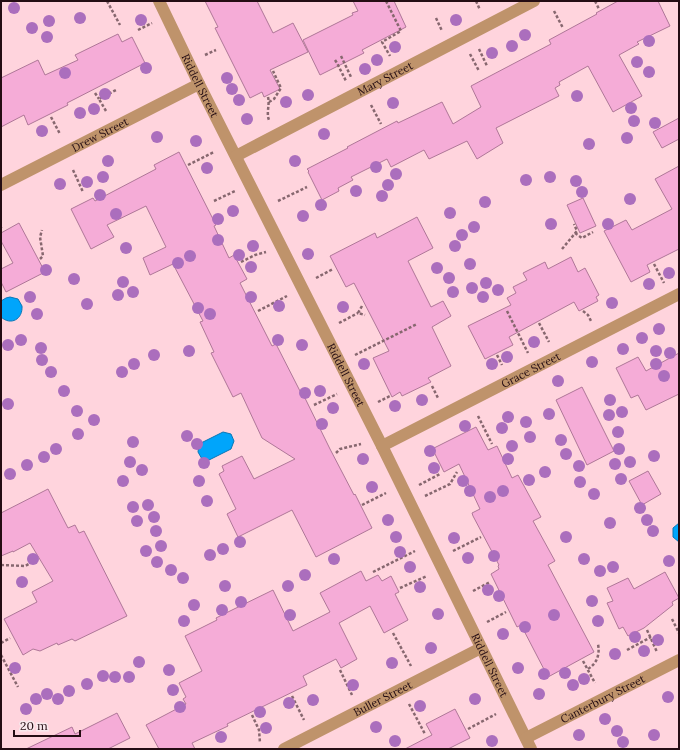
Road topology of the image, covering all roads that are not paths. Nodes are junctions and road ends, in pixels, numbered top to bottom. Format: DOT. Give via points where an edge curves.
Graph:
graph roads {
  1 [pos="159,1"];
  2 [pos="534,1"];
  3 [pos="199,84"];
  4 [pos="236,156"];
  5 [pos="1,185"];
  6 [pos="679,294"];
  7 [pos="382,446"];
  8 [pos="481,648"];
  9 [pos="679,660"];
  10 [pos="529,744"];
  11 [pos="284,749"];
  1 -- 3 [label="street, Riddell Street"];
  2 -- 4 [label="street, Mary Street"];
  3 -- 4 [label="street, Riddell Street"];
  3 -- 5 [label="street, Drew Street"];
  4 -- 7 [label="street, Riddell Street"];
  6 -- 7 [label="street, Grace Street"];
  7 -- 8 [label="street, Riddell Street"];
  8 -- 10 [label="street, Riddell Street"];
  8 -- 11 [label="street, Buller Street"];
  9 -- 10 [label="street, Canterbury Street"];
}
